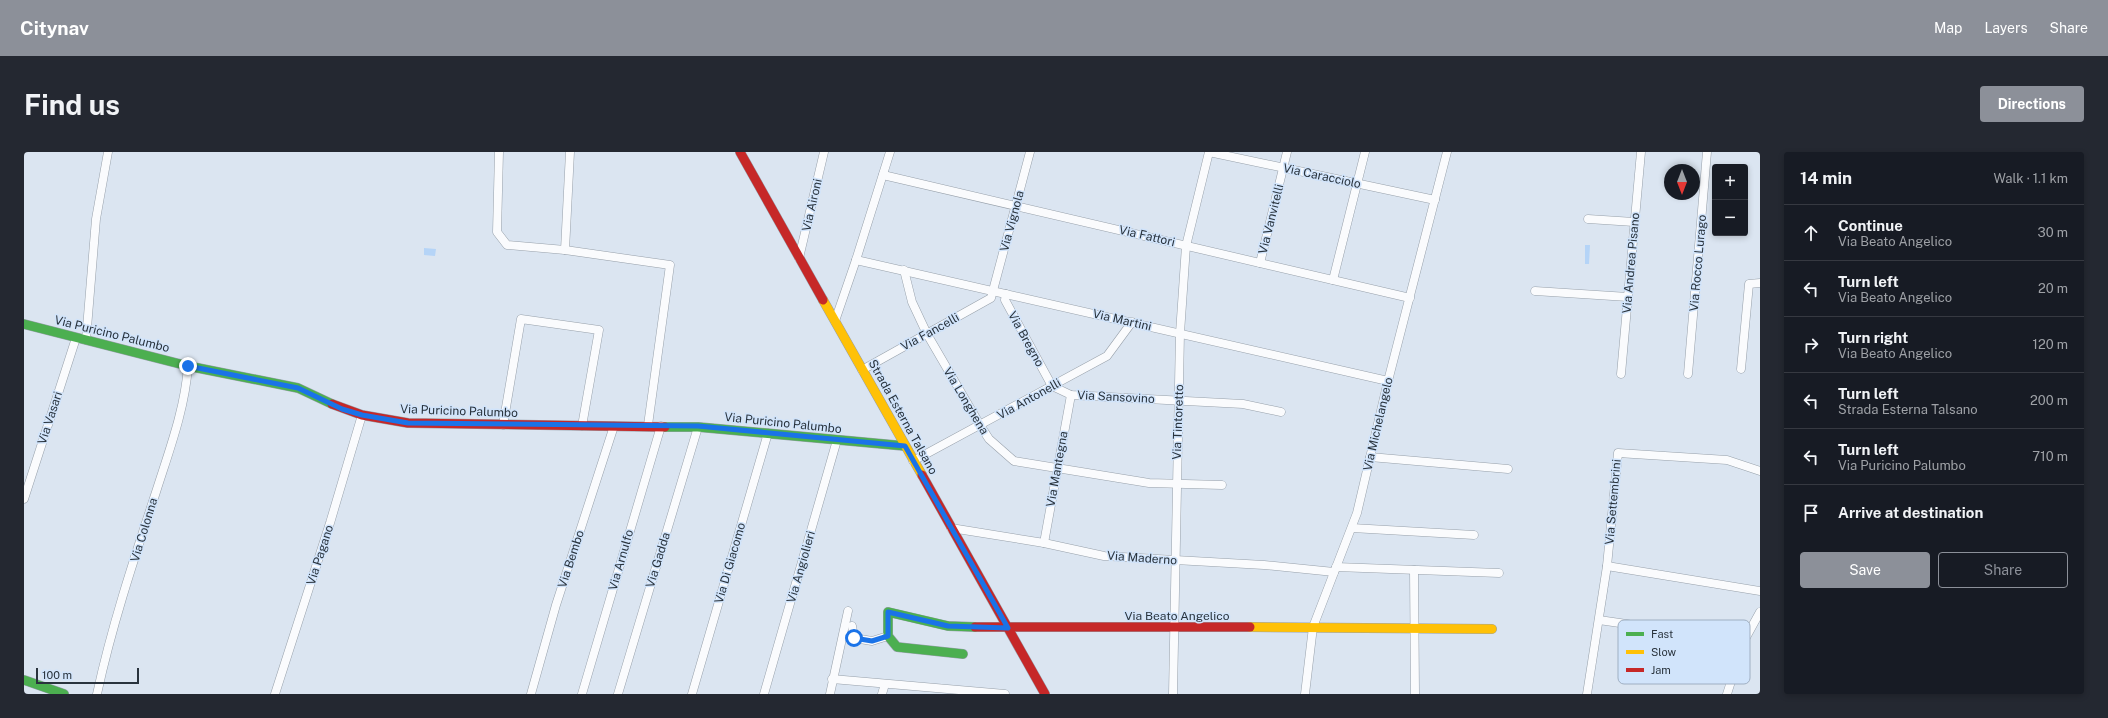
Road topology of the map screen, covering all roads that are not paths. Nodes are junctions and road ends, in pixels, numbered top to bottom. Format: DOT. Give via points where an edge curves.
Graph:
graph roads {
  1 [pos="107,152"];
  2 [pos="499,152"];
  3 [pos="570,152"];
  4 [pos="740,152"];
  5 [pos="824,152"];
  6 [pos="890,152"];
  7 [pos="1030,152"];
  8 [pos="1209,152"];
  9 [pos="1287,152"];
  10 [pos="1365,152"];
  11 [pos="1447,152"];
  12 [pos="1641,152"];
  13 [pos="1707,152"];
  14 [pos="1283,168"];
  15 [pos="883,175"];
  16 [pos="1357,184"];
  17 [pos="1435,200"];
  18 [pos="1016,206"];
  19 [pos="1588,219"];
  20 [pos="1634,222"];
  21 [pos="1186,246"];
  22 [pos="565,250"];
  23 [pos="799,258"];
  24 [pos="856,260"];
  25 [pos="1260,263"];
  26 [pos="904,270"];
  27 [pos="1333,280"];
  28 [pos="1760,283"];
  29 [pos="994,291"];
  30 [pos="1535,291"];
  31 [pos="1006,294"];
  32 [pos="1628,297"];
  33 [pos="1410,298"];
  34 [pos="835,321"];
  35 [pos="1132,322"];
  36 [pos="24,324"];
  37 [pos="1180,333"];
  38 [pos="927,334"];
  39 [pos="76,338"];
  40 [pos="86,340"];
  41 [pos="188,366"];
  42 [pos="1741,369"];
  43 [pos="862,370"];
  44 [pos="1621,374"];
  45 [pos="1688,374"];
  46 [pos="1388,381"];
  47 [pos="1052,386"];
  48 [pos="1071,395"];
  49 [pos="1178,400"];
  50 [pos="1281,412"];
  51 [pos="362,415"];
  52 [pos="503,425"];
  53 [pos="648,425"];
  54 [pos="980,425"];
  55 [pos="582,426"];
  56 [pos="614,426"];
  57 [pos="661,426"];
  58 [pos="698,426"];
  59 [pos="768,433"];
  60 [pos="837,440"];
  61 [pos="905,446"];
  62 [pos="1370,457"];
  63 [pos="913,461"];
  64 [pos="1057,468"];
  65 [pos="1508,469"];
  66 [pos="1760,471"];
  67 [pos="1176,484"];
  68 [pos="1222,485"];
  69 [pos="24,499"];
  70 [pos="952,528"];
  71 [pos="1352,528"];
  72 [pos="1474,535"];
  73 [pos="1044,543"];
  74 [pos="1175,560"];
  75 [pos="1607,566"];
  76 [pos="1335,570"];
  77 [pos="1414,570"];
  78 [pos="1499,573"];
  79 [pos="1760,591"];
  80 [pos="848,611"];
  81 [pos="1760,612"];
  82 [pos="1599,620"];
  83 [pos="1618,623"];
  84 [pos="852,626"];
  85 [pos="1313,627"];
  86 [pos="1008,628"];
  87 [pos="1175,628"];
  88 [pos="1414,629"];
  89 [pos="1492,629"];
  90 [pos="1750,630"];
  91 [pos="888,636"];
  92 [pos="963,654"];
  93 [pos="832,679"];
  94 [pos="24,680"];
  95 [pos="885,684"];
  96 [pos="1730,684"];
  97 [pos="963,692"];
  98 [pos="64,694"];
  99 [pos="97,694"];
  100 [pos="275,694"];
  101 [pos="531,694"];
  102 [pos="582,694"];
  103 [pos="618,694"];
  104 [pos="692,694"];
  105 [pos="764,694"];
  106 [pos="830,694"];
  107 [pos="882,694"];
  108 [pos="1005,694"];
  109 [pos="1045,694"];
  110 [pos="1173,694"];
  111 [pos="1305,694"];
  112 [pos="1414,694"];
  113 [pos="1587,694"];
  114 [pos="1727,694"];
  1 -- 40 [label="street" via="96,220"];
  2 -- 22 [label="street" via="497,232 507,245"];
  3 -- 22 [label="street"];
  4 -- 23 [label="street, Strada Esterna Talsano"];
  5 -- 23 [label="street, Via Aironi"];
  6 -- 15 [label="street"];
  7 -- 18 [label="street, Via Vignola"];
  8 -- 14 [label="street, Via Caracciolo"];
  8 -- 21 [label="street, Via Tintoretto"];
  9 -- 14 [label="street, Via Vanvitelli"];
  10 -- 16 [label="street"];
  11 -- 17 [label="street, Via Michelangelo"];
  12 -- 20 [label="street, Via Andrea Pisano"];
  13 -- 45 [label="street, Via Rocco Lurago"];
  14 -- 16 [label="street, Via Caracciolo"];
  14 -- 25 [label="street, Via Vanvitelli"];
  15 -- 18 [label="street, Via Fattori"];
  15 -- 24 [label="street"];
  16 -- 17 [label="street, Via Caracciolo"];
  16 -- 27 [label="street"];
  17 -- 33 [label="street, Via Michelangelo"];
  18 -- 21 [label="street, Via Fattori"];
  18 -- 29 [label="street, Via Vignola"];
  19 -- 20 [label="street"];
  20 -- 32 [label="street, Via Andrea Pisano"];
  21 -- 25 [label="street, Via Fattori"];
  21 -- 37 [label="street, Via Tintoretto"];
  22 -- 53 [label="street" via="670,265"];
  23 -- 34 [label="street, Strada Esterna Talsano"];
  24 -- 26 [label="street, Via Martini"];
  24 -- 34 [label="street"];
  25 -- 27 [label="street, Via Fattori"];
  26 -- 29 [label="street, Via Martini"];
  26 -- 38 [label="street, Via Longhena" via="912,302"];
  27 -- 33 [label="street, Via Fattori"];
  28 -- 42 [label="street" via="1749,284"];
  29 -- 31 [label="street, Via Martini"];
  29 -- 38 [label="street, Via Fancelli" via="991,298"];
  30 -- 32 [label="street"];
  31 -- 35 [label="street, Via Martini"];
  31 -- 47 [label="street, Via Bregno" via="1005,300"];
  32 -- 44 [label="street, Via Andrea Pisano"];
  33 -- 46 [label="street, Via Michelangelo"];
  34 -- 43 [label="street, Strada Esterna Talsano"];
  35 -- 37 [label="street, Via Martini"];
  35 -- 47 [label="street, Via Antonelli" via="1107,356"];
  36 -- 39 [label="street, Via Puricino Palumbo"];
  37 -- 46 [label="street, Via Martini"];
  37 -- 49 [label="street, Via Tintoretto"];
  38 -- 43 [label="street, Via Fancelli"];
  38 -- 54 [label="street, Via Longhena"];
  39 -- 40 [label="street, Via Puricino Palumbo"];
  39 -- 69 [label="street, Via Vasari"];
  40 -- 41 [label="street, Via Puricino Palumbo"];
  41 -- 51 [label="street, Via Puricino Palumbo" via="298,388 342,409"];
  41 -- 99 [label="street, Via Colonna" via="186,388 175,431 108,642"];
  43 -- 61 [label="street, Strada Esterna Talsano"];
  46 -- 62 [label="street, Via Michelangelo"];
  47 -- 48 [label="street"];
  47 -- 54 [label="street, Via Antonelli"];
  48 -- 49 [label="street, Via Sansovino"];
  48 -- 64 [label="street, Via Mantegna"];
  49 -- 50 [label="street, Via Sansovino" via="1243,404"];
  49 -- 67 [label="street, Via Tintoretto"];
  51 -- 52 [label="street, Via Puricino Palumbo" via="408,423"];
  51 -- 100 [label="street, Via Pagano"];
  52 -- 55 [label="street, Via Puricino Palumbo"];
  52 -- 55 [label="street" via="521,319 599,330"];
  53 -- 56 [label="street, Via Puricino Palumbo"];
  53 -- 57 [label="street, Via Puricino Palumbo"];
  54 -- 63 [label="street, Via Antonelli"];
  54 -- 64 [label="street, Via Longhena" via="989,439 1014,461"];
  55 -- 56 [label="street, Via Puricino Palumbo"];
  56 -- 101 [label="street, Via Bembo" via="556,605"];
  57 -- 58 [label="street, Via Puricino Palumbo"];
  57 -- 102 [label="street, Via Arnulfo"];
  58 -- 59 [label="street, Via Puricino Palumbo"];
  58 -- 103 [label="street, Via Gadda"];
  59 -- 60 [label="street, Via Puricino Palumbo"];
  59 -- 104 [label="street, Via Di Giacomo"];
  60 -- 61 [label="street, Via Puricino Palumbo"];
  60 -- 105 [label="street, Via Angiolieri"];
  61 -- 63 [label="street, Strada Esterna Talsano"];
  62 -- 65 [label="street"];
  62 -- 71 [label="street, Via Michelangelo"];
  63 -- 70 [label="street, Strada Esterna Talsano"];
  64 -- 67 [label="street, Via Longhena" via="1149,483"];
  64 -- 73 [label="street, Via Mantegna"];
  66 -- 75 [label="street, Via Settembrini" via="1727,460 1618,453"];
  67 -- 68 [label="street, Via Longhena"];
  67 -- 74 [label="street, Via Tintoretto"];
  70 -- 73 [label="street, Via Maderno"];
  70 -- 86 [label="street, Strada Esterna Talsano"];
  71 -- 72 [label="street"];
  71 -- 76 [label="street, Via Michelangelo"];
  73 -- 74 [label="street, Via Maderno" via="1104,556"];
  74 -- 76 [label="street, Via Maderno"];
  74 -- 87 [label="street, Via Tintoretto"];
  75 -- 79 [label="street"];
  75 -- 82 [label="street, Via Settembrini"];
  76 -- 77 [label="street, Via Maderno"];
  76 -- 85 [label="street, Via Michelangelo"];
  77 -- 78 [label="street, Via Maderno"];
  77 -- 88 [label="street"];
  80 -- 93 [label="street"];
  81 -- 90 [label="street"];
  82 -- 83 [label="street"];
  82 -- 113 [label="street, Via Settembrini"];
  84 -- 91 [label="street" via="854,638 872,641"];
  85 -- 87 [label="street, Via Beato Angelico"];
  85 -- 88 [label="street, Via Beato Angelico"];
  85 -- 111 [label="street, Via Michelangelo"];
  86 -- 87 [label="street, Via Beato Angelico"];
  86 -- 91 [label="street, Via Beato Angelico" via="948,626 888,612"];
  86 -- 109 [label="street, Strada Esterna Talsano"];
  87 -- 110 [label="street, Via Tintoretto"];
  88 -- 89 [label="street, Via Beato Angelico"];
  88 -- 112 [label="street"];
  91 -- 92 [label="street" via="897,647"];
  93 -- 95 [label="street"];
  93 -- 106 [label="street"];
  94 -- 98 [label="street"];
  95 -- 97 [label="street"];
  95 -- 107 [label="street"];
  96 -- 114 [label="street"];
  97 -- 108 [label="street"];
}
